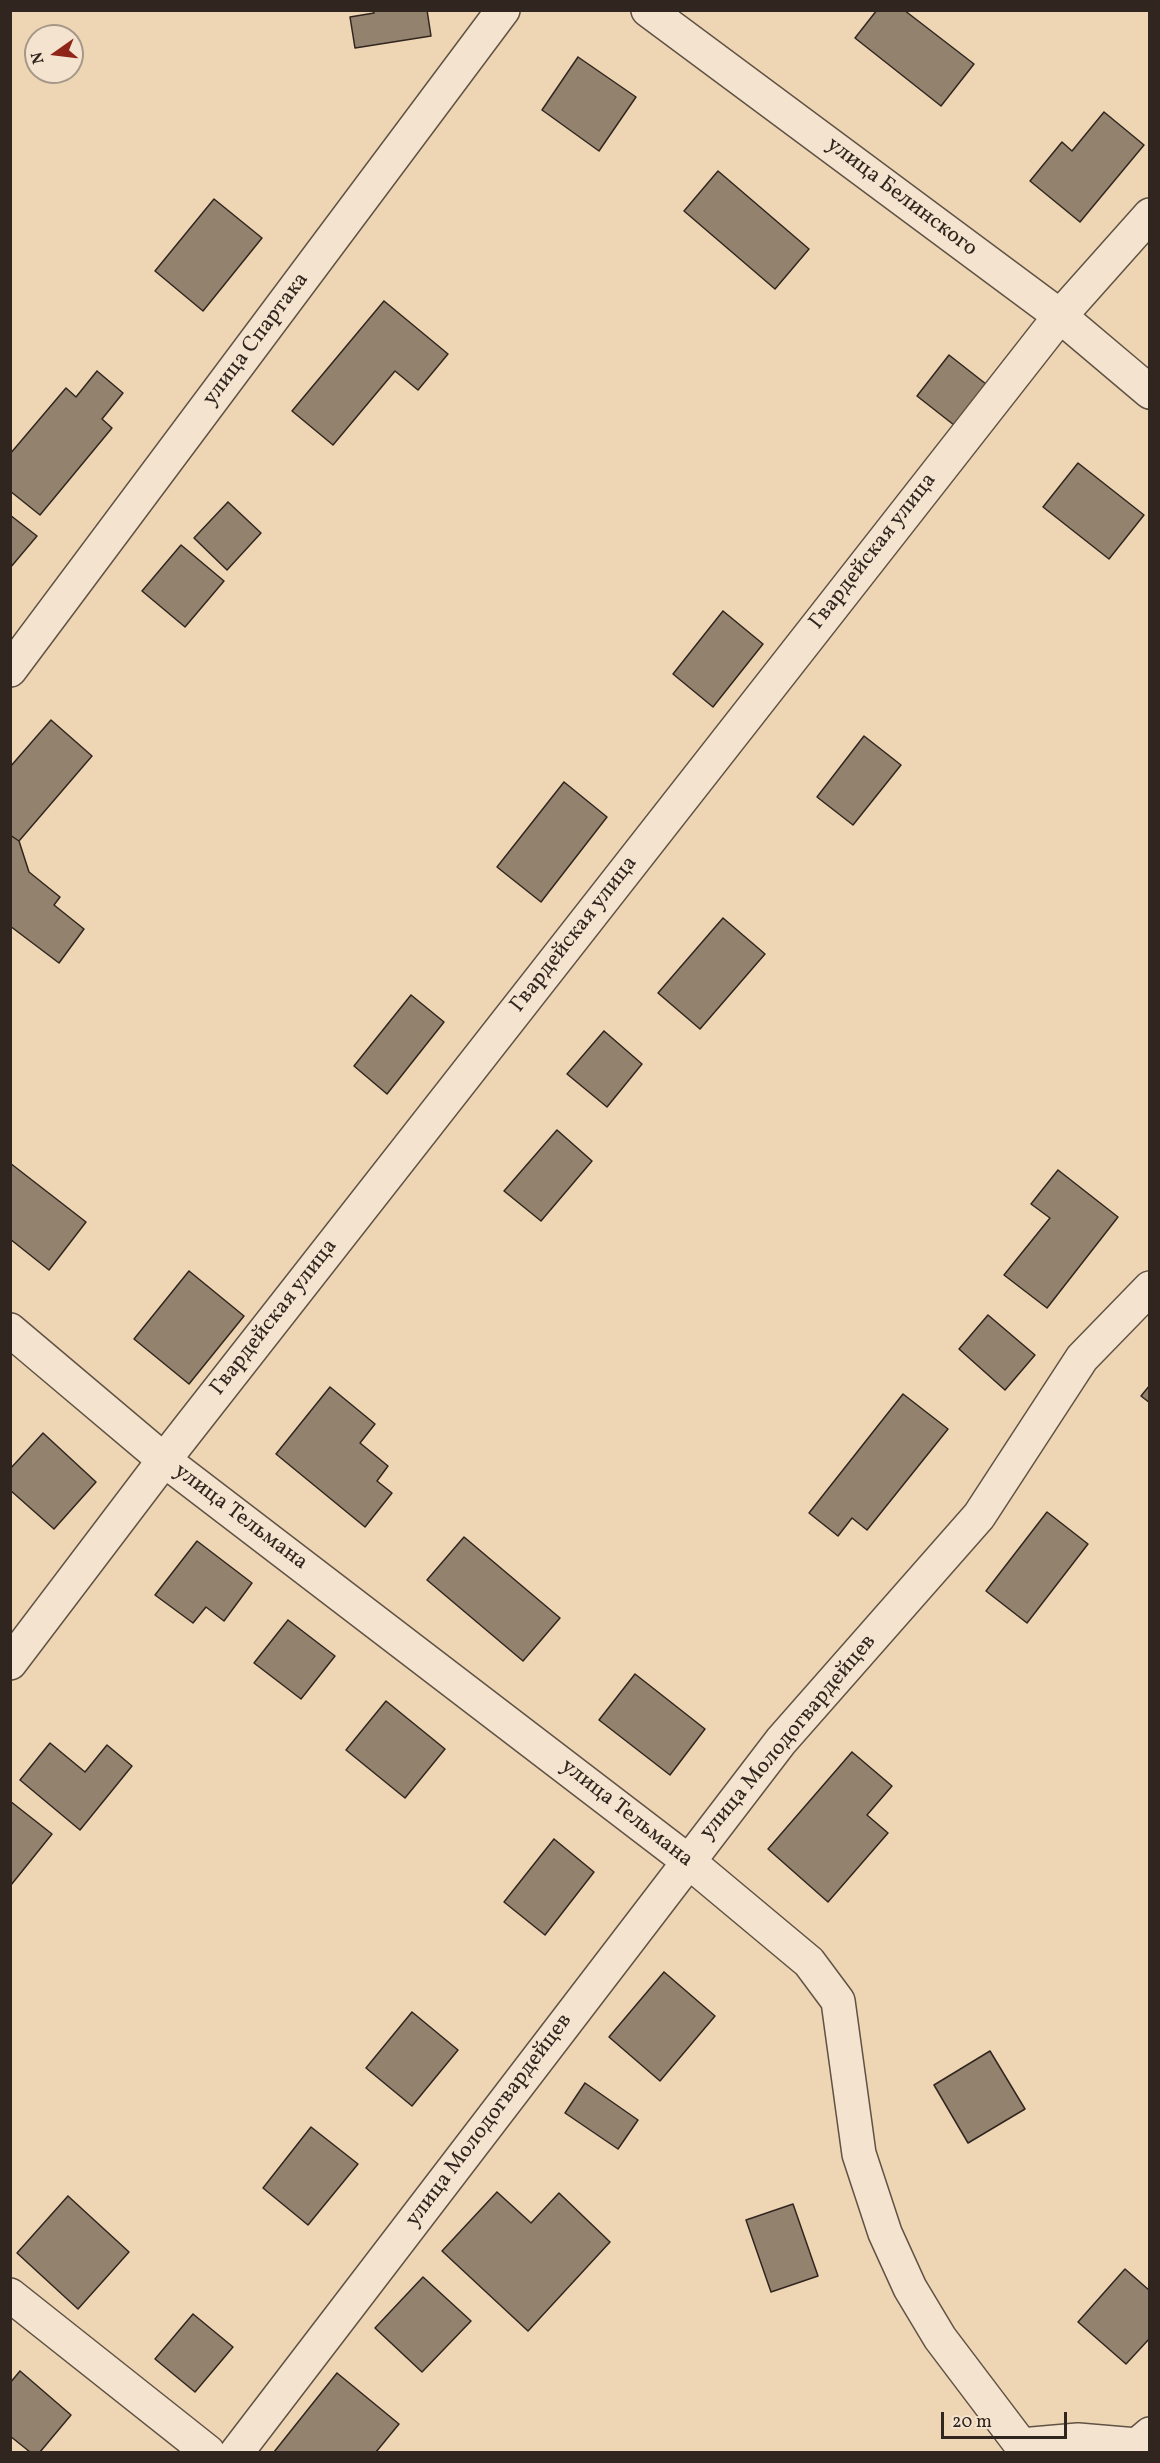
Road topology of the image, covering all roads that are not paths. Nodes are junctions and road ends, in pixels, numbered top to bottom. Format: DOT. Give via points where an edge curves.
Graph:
graph roads {
  1 [pos="503,10"];
  2 [pos="648,10"];
  3 [pos="1149,216"];
  4 [pos="1060,316"];
  5 [pos="1149,392"];
  6 [pos="10,670"];
  7 [pos="1149,1288"];
  8 [pos="10,1330"];
  9 [pos="164,1460"];
  10 [pos="10,1663"];
  11 [pos="688,1861"];
  12 [pos="10,2295"];
  13 [pos="1149,2434"];
  14 [pos="1022,2449"];
  15 [pos="208,2452"];
  16 [pos="237,2452"];
  1 -- 6 [label="street, улица Спартака"];
  2 -- 4 [label="street, улица Белинского"];
  3 -- 4 [label="street, Гвардейская улица"];
  4 -- 5 [label="street, улица Белинского"];
  4 -- 9 [label="street, Гвардейская улица"];
  7 -- 11 [label="street, улица Молодогвардейцев" via="1082,1358 979,1516 782,1741"];
  8 -- 9 [label="street, улица Тельмана"];
  9 -- 10 [label="street, Гвардейская улица"];
  9 -- 11 [label="street, улица Тельмана"];
  11 -- 14 [label="street, улица Тельмана" via="809,1962 838,2001 859,2154 885,2233 910,2288 940,2338"];
  11 -- 16 [label="street, улица Молодогвардейцев"];
  12 -- 15 [label="street"];
  13 -- 14 [label="street" via="1137,2445 1078,2440"];
}
